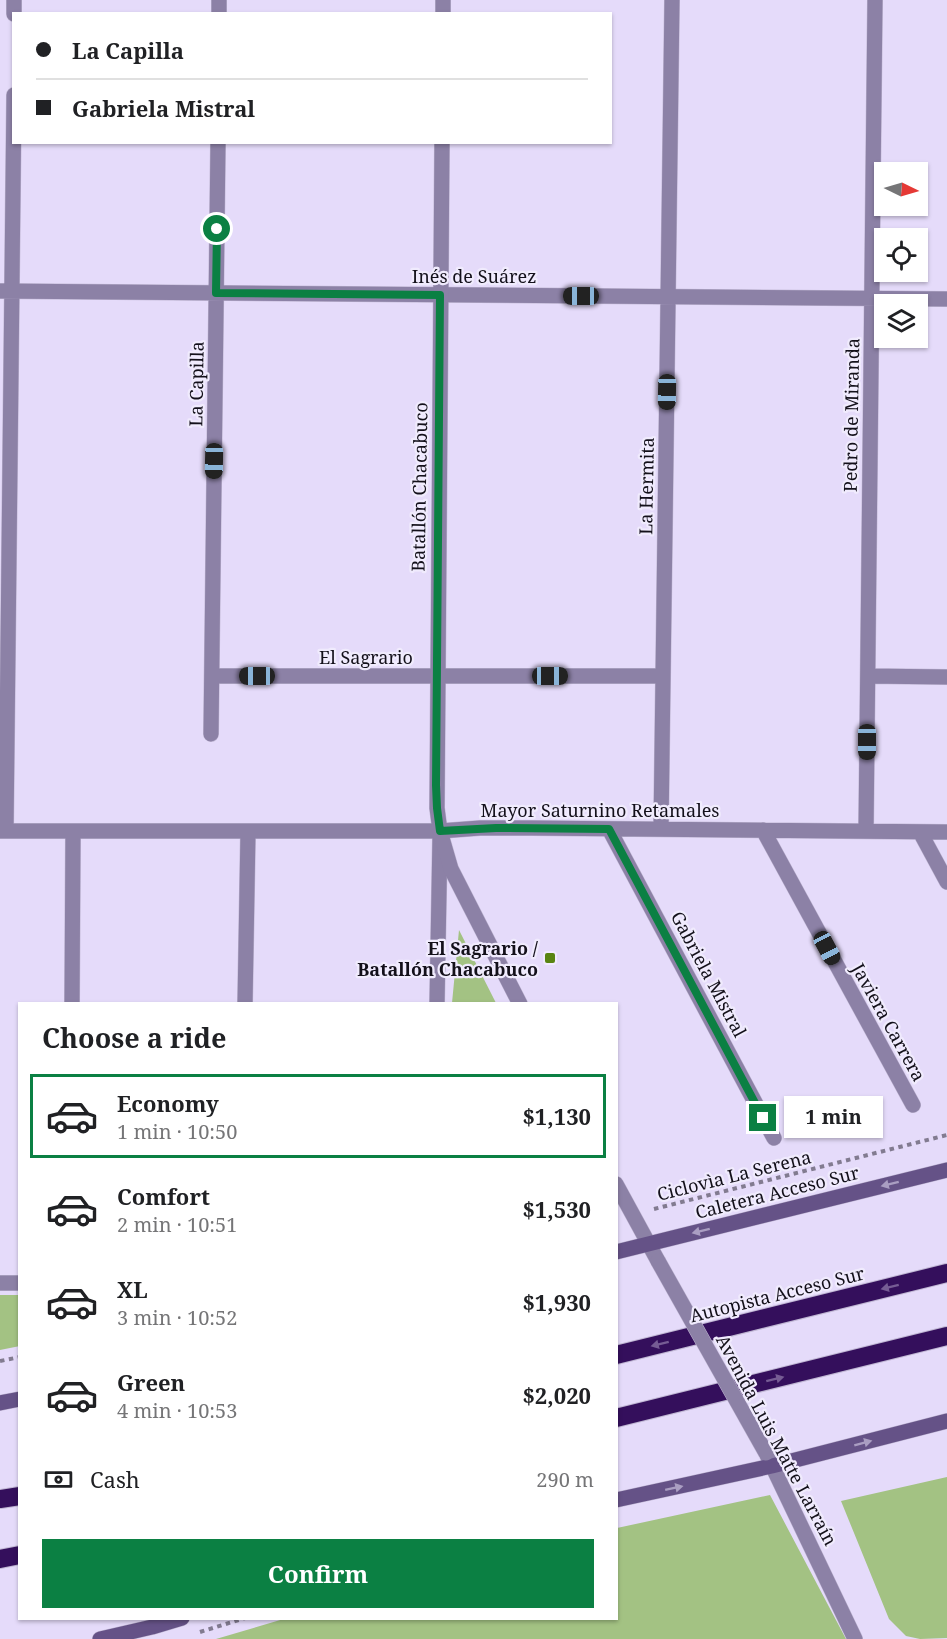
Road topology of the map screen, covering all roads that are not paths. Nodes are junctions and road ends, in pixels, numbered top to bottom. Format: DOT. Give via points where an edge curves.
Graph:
graph roads {
  1 [pos="672,0"];
  2 [pos="875,0"];
  3 [pos="12,144"];
  4 [pos="218,144"];
  5 [pos="442,144"];
  6 [pos="6,291"];
  7 [pos="216,293"];
  8 [pos="440,295"];
  9 [pos="668,297"];
  10 [pos="872,299"];
  11 [pos="947,299"];
  12 [pos="4,670"];
  13 [pos="212,676"];
  14 [pos="437,676"];
  15 [pos="663,676"];
  16 [pos="868,676"];
  17 [pos="947,677"];
  18 [pos="212,734"];
  19 [pos="609,829"];
  20 [pos="661,829"];
  21 [pos="763,830"];
  22 [pos="3,831"];
  23 [pos="73,831"];
  24 [pos="440,831"];
  25 [pos="866,831"];
  26 [pos="248,832"];
  27 [pos="920,832"];
  28 [pos="947,832"];
  29 [pos="947,882"];
  30 [pos="72,1002"];
  31 [pos="245,1002"];
  32 [pos="437,1002"];
  33 [pos="519,1002"];
  34 [pos="913,1105"];
  35 [pos="774,1138"];
  36 [pos="947,1170"];
  37 [pos="618,1188"];
  38 [pos="649,1244"];
  39 [pos="618,1252"];
  40 [pos="947,1273"];
  41 [pos="0,1283"];
  42 [pos="18,1283"];
  43 [pos="947,1336"];
  44 [pos="618,1355"];
  45 [pos="18,1399"];
  46 [pos="0,1403"];
  47 [pos="618,1418"];
  48 [pos="947,1421"];
  49 [pos="769,1459"];
  50 [pos="18,1496"];
  51 [pos="0,1499"];
  52 [pos="618,1499"];
  53 [pos="18,1556"];
  54 [pos="0,1559"];
  55 [pos="175,1620"];
  56 [pos="100,1639"];
  57 [pos="855,1639"];
  1 -- 9 [label="street, La Hermita"];
  2 -- 10 [label="street, Pedro de Miranda"];
  3 -- 6 [label="street"];
  4 -- 7 [label="street, La Capilla"];
  5 -- 8 [label="street, Batallón Chacabuco"];
  6 -- 7 [label="street, Inés de Suárez"];
  6 -- 12 [label="street"];
  7 -- 8 [label="street, Inés de Suárez"];
  7 -- 13 [label="street, La Capilla"];
  8 -- 9 [label="street, Inés de Suárez"];
  8 -- 14 [label="street, Batallón Chacabuco"];
  9 -- 10 [label="street, Inés de Suárez"];
  9 -- 15 [label="street, La Hermita"];
  10 -- 11 [label="street, Inés de Suárez"];
  10 -- 16 [label="street, Pedro de Miranda"];
  12 -- 22 [label="street"];
  13 -- 14 [label="street, El Sagrario"];
  13 -- 18 [label="street, La Capilla"];
  14 -- 15 [label="street, El Sagrario"];
  14 -- 24 [label="street, Batallón Chacabuco" via="436,785"];
  15 -- 20 [label="street, La Hermita"];
  16 -- 17 [label="street"];
  16 -- 25 [label="street, Pedro de Miranda"];
  19 -- 20 [label="street, Mayor Saturnino Retamales"];
  19 -- 24 [label="street, Mayor Saturnino Retamales"];
  19 -- 35 [label="street, Gabriela Mistral"];
  20 -- 21 [label="street, Mayor Saturnino Retamales"];
  21 -- 25 [label="street, Mayor Saturnino Retamales"];
  21 -- 34 [label="street, Javiera Carrera"];
  22 -- 23 [label="street, Mayor Saturnino Retamales"];
  23 -- 26 [label="street, Mayor Saturnino Retamales"];
  23 -- 30 [label="street"];
  24 -- 26 [label="street, Mayor Saturnino Retamales"];
  24 -- 32 [label="street, Batallón Chacabuco"];
  24 -- 33 [label="street, Batallón Chacabuco" via="451,869"];
  25 -- 27 [label="street, Mayor Saturnino Retamales"];
  26 -- 31 [label="street"];
  27 -- 28 [label="street, Mayor Saturnino Retamales"];
  27 -- 29 [label="street"];
  36 -- 38 [label="main road, Caletera Acceso Sur, one-way"];
  37 -- 38 [label="street"];
  38 -- 39 [label="main road, Caletera Acceso Sur"];
  38 -- 49 [label="street, Avenida Luis Matte Larraín, bridge"];
  40 -- 44 [label="highway, Autopista Acceso Sur, one-way"];
  41 -- 42 [label="street"];
  47 -- 43 [label="highway, one-way"];
  45 -- 46 [label="main road"];
  49 -- 48 [label="main road, one-way"];
  52 -- 49 [label="main road, one-way"];
  49 -- 57 [label="street, Avenida Luis Matte Larraín"];
  50 -- 51 [label="highway"];
  53 -- 54 [label="highway"];
  55 -- 56 [label="main road"];
}
